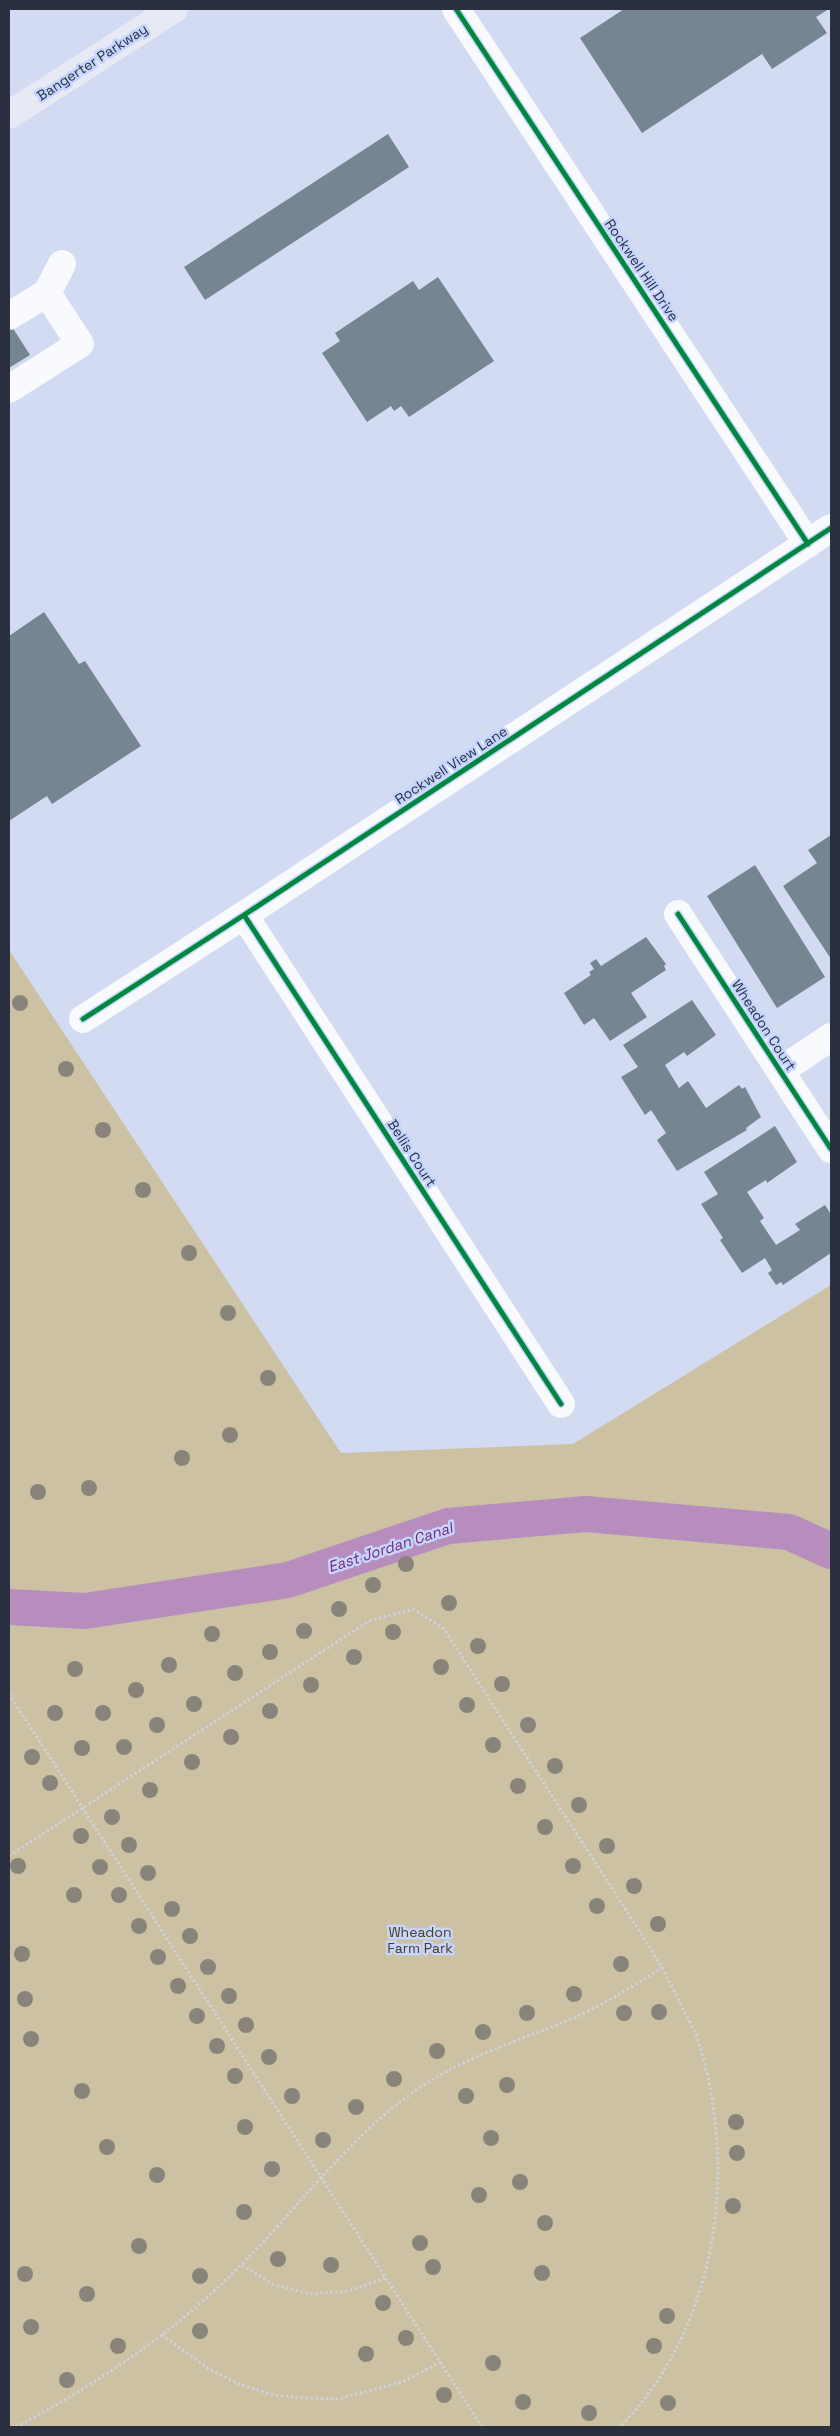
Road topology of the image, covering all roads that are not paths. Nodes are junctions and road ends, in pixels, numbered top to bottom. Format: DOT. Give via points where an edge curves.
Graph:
graph roads {
  1 [pos="174,9"];
  2 [pos="456,9"];
  3 [pos="9,115"];
  4 [pos="62,264"];
  5 [pos="46,293"];
  6 [pos="9,316"];
  7 [pos="9,389"];
  8 [pos="831,528"];
  9 [pos="808,544"];
  10 [pos="678,914"];
  11 [pos="244,915"];
  12 [pos="83,1019"];
  13 [pos="831,1037"];
  14 [pos="780,1071"];
  15 [pos="831,1150"];
  16 [pos="561,1404"];
  1 -- 3 [label="main road, Bangerter Parkway"];
  2 -- 9 [label="street, Rockwell Hill Drive"];
  4 -- 5 [label="street"];
  5 -- 6 [label="street"];
  5 -- 7 [label="street" via="80,344"];
  8 -- 9 [label="street, Rockwell View Lane"];
  9 -- 11 [label="street, Rockwell View Lane"];
  10 -- 14 [label="street, Wheadon Court"];
  11 -- 12 [label="street, Rockwell View Lane"];
  11 -- 16 [label="street, Bellis Court"];
  13 -- 14 [label="street, Wheadon Court"];
  14 -- 15 [label="street, Wheadon Court"];
}
